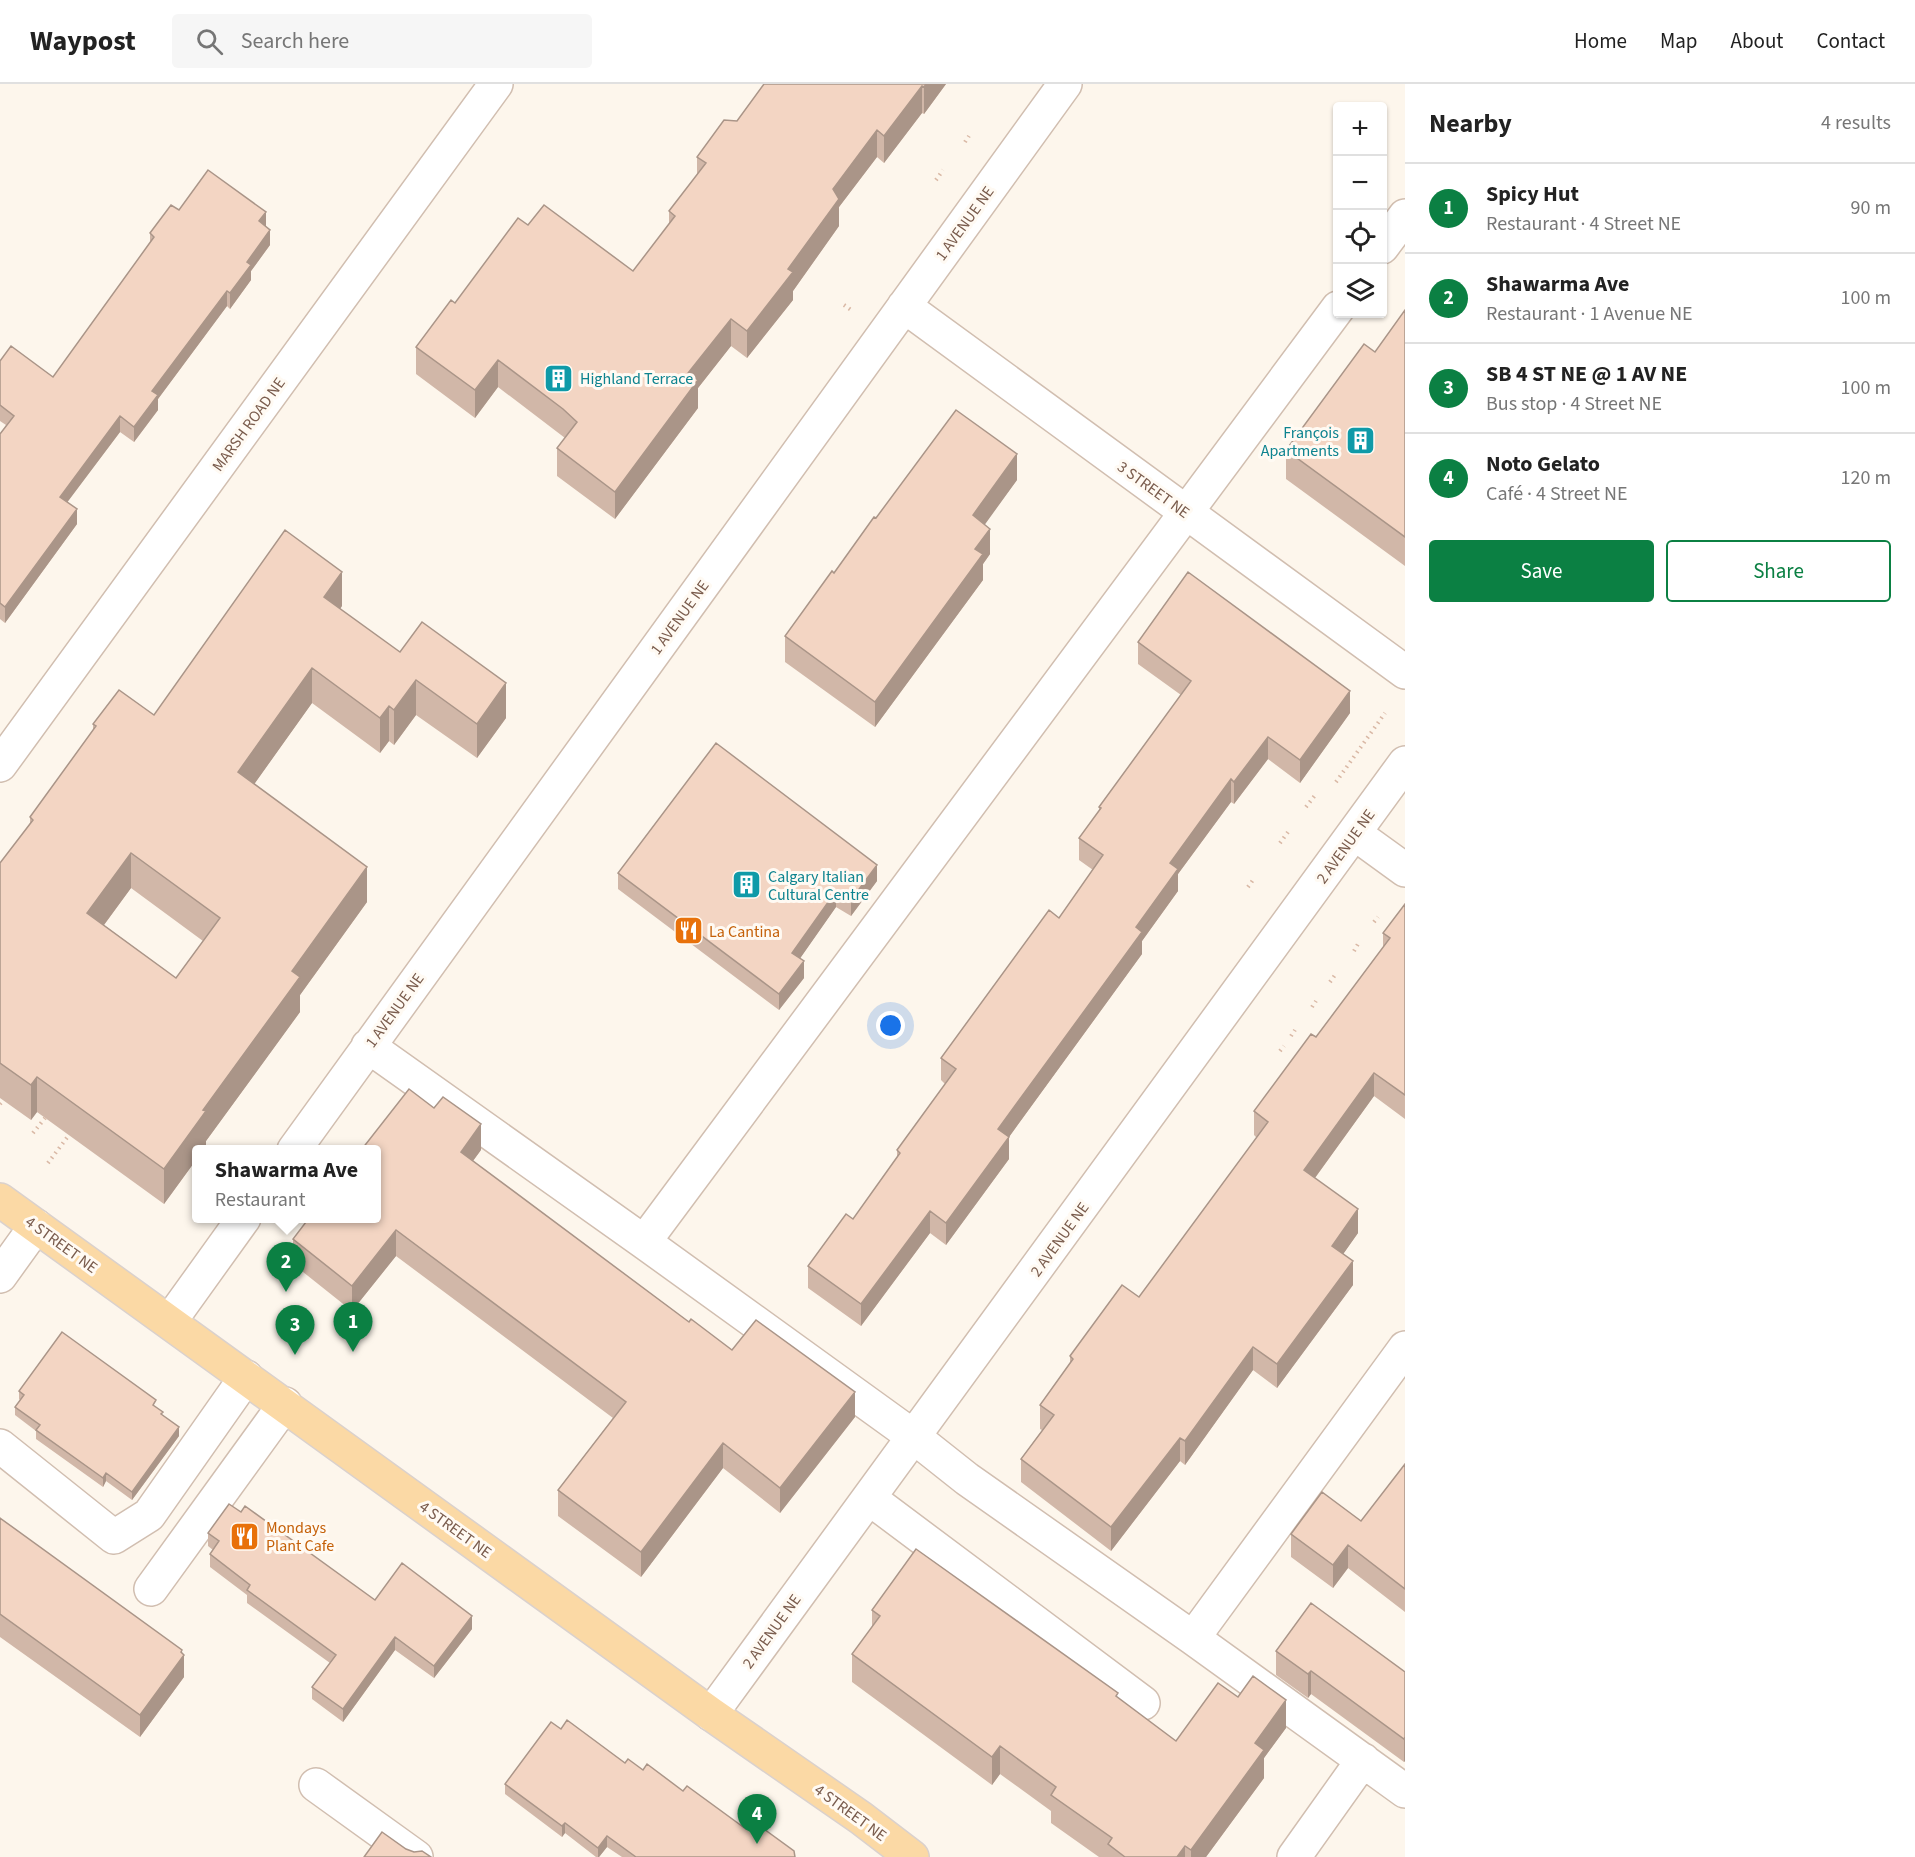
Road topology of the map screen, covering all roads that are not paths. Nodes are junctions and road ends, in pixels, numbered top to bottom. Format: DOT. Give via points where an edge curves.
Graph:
graph roads {
  1 [pos="496,84"];
  2 [pos="1065,84"];
  3 [pos="1405,216"];
  4 [pos="1387,241"];
  5 [pos="904,306"];
  6 [pos="1333,315"];
  7 [pos="1186,513"];
  8 [pos="1405,672"];
  9 [pos="1405,763"];
  10 [pos="0,765"];
  11 [pos="1354,833"];
  12 [pos="1405,870"];
  13 [pos="369,1046"];
  14 [pos="297,1145"];
  15 [pos="0,1200"];
  16 [pos="240,1223"];
  17 [pos="36,1226"];
  18 [pos="644,1242"];
  19 [pos="0,1276"];
  20 [pos="170,1321"];
  21 [pos="1405,1348"];
  22 [pos="246,1377"];
  23 [pos="285,1404"];
  24 [pos="914,1437"];
  25 [pos="0,1446"];
  26 [pos="869,1498"];
  27 [pos="151,1589"];
  28 [pos="1193,1638"];
  29 [pos="1143,1703"];
  30 [pos="711,1714"];
  31 [pos="1364,1760"];
  32 [pos="316,1785"];
  33 [pos="1405,1791"];
  34 [pos="416,1857"];
  35 [pos="912,1857"];
  36 [pos="1294,1857"];
  1 -- 10 [label="street, MARSH ROAD NE"];
  2 -- 5 [label="street, 1 AVENUE NE"];
  3 -- 4 [label="street"];
  5 -- 7 [label="street, 3 STREET NE"];
  5 -- 13 [label="street, 1 AVENUE NE"];
  6 -- 7 [label="street"];
  7 -- 8 [label="street, 3 STREET NE"];
  7 -- 18 [label="street"];
  9 -- 11 [label="street, 2 AVENUE NE"];
  11 -- 12 [label="street"];
  11 -- 24 [label="street, 2 AVENUE NE"];
  13 -- 14 [label="street, 1 AVENUE NE"];
  13 -- 18 [label="street"];
  15 -- 17 [label="main road, 4 STREET NE"];
  16 -- 20 [label="street"];
  17 -- 19 [label="street"];
  17 -- 20 [label="main road, 4 STREET NE"];
  18 -- 24 [label="street"];
  20 -- 22 [label="main road, 4 STREET NE"];
  21 -- 28 [label="street"];
  22 -- 23 [label="main road, 4 STREET NE"];
  22 -- 25 [label="street" via="149,1515 114,1537"];
  23 -- 27 [label="street"];
  23 -- 30 [label="main road, 4 STREET NE"];
  24 -- 26 [label="street, 2 AVENUE NE"];
  24 -- 28 [label="street" via="967,1479"];
  26 -- 29 [label="street"];
  26 -- 30 [label="street, 2 AVENUE NE"];
  28 -- 31 [label="street"];
  30 -- 35 [label="main road, 4 STREET NE"];
  31 -- 33 [label="street"];
  31 -- 36 [label="street"];
  32 -- 34 [label="street"];
}
